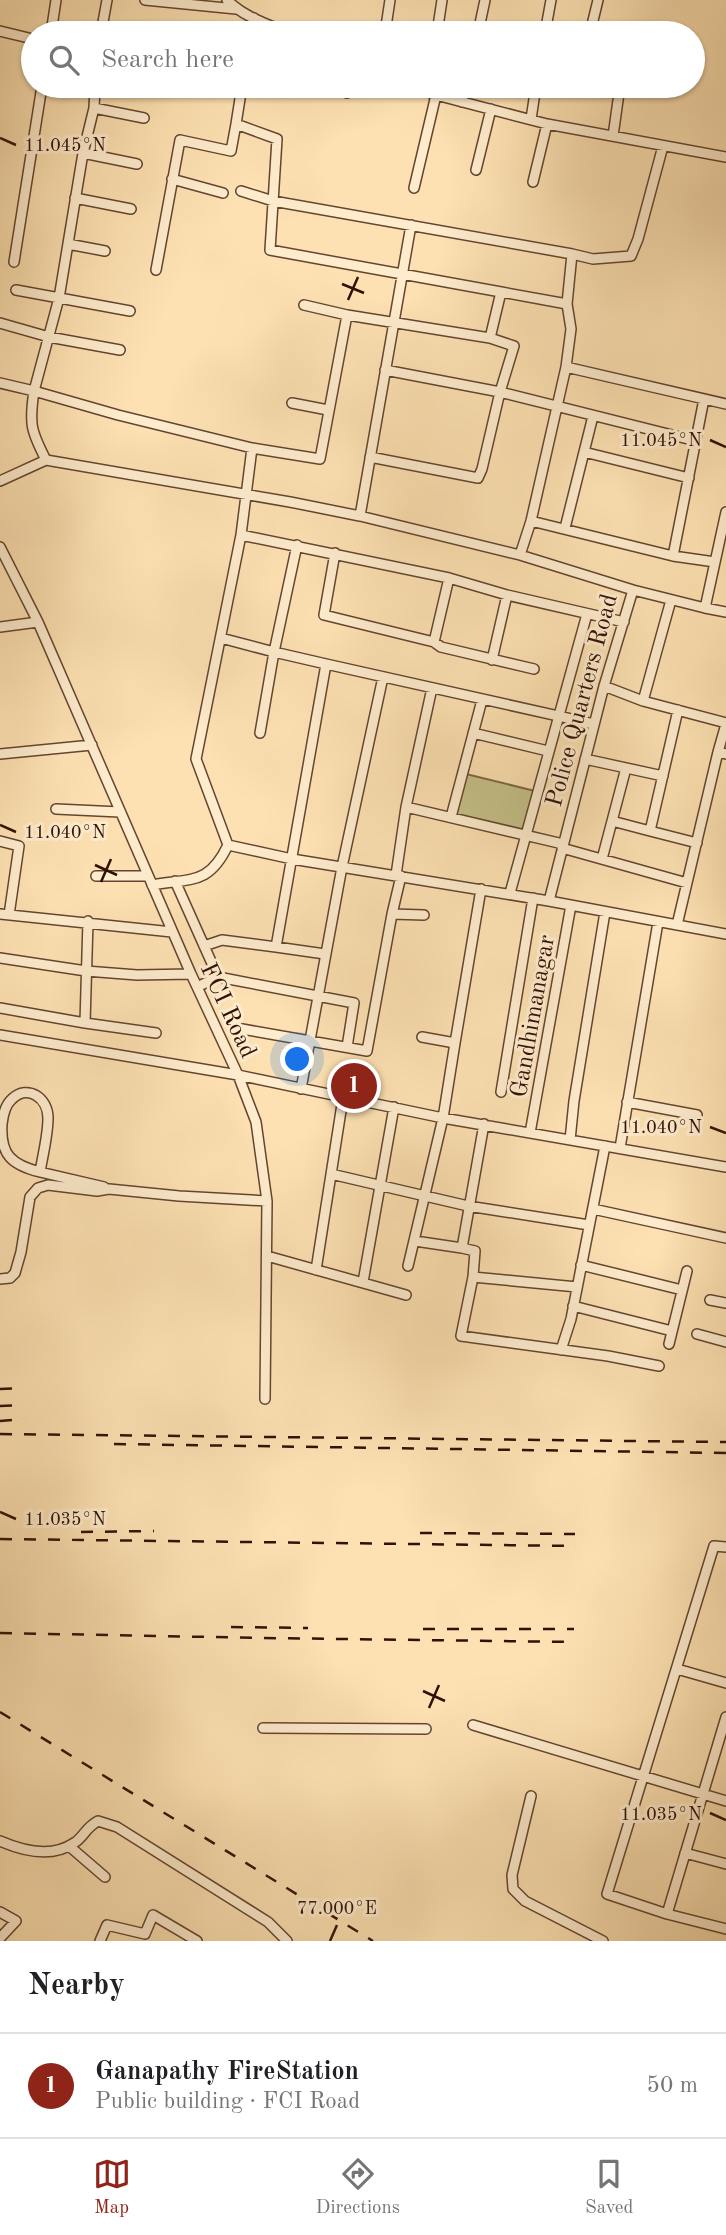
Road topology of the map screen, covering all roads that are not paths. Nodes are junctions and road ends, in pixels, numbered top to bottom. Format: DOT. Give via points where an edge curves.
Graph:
graph roads {
  1 [pos="56,0"];
  2 [pos="107,0"];
  3 [pos="145,0"];
  4 [pos="228,0"];
  5 [pos="390,0"];
  6 [pos="442,0"];
  7 [pos="485,0"];
  8 [pos="551,0"];
  9 [pos="597,0"];
  10 [pos="236,9"];
  11 [pos="254,18"];
  12 [pos="53,21"];
  13 [pos="103,21"];
  14 [pos="253,21"];
  15 [pos="261,21"];
  16 [pos="387,21"];
  17 [pos="439,21"];
  18 [pos="481,21"];
  19 [pos="547,21"];
  20 [pos="593,21"];
  21 [pos="0,31"];
  22 [pos="21,36"];
  23 [pos="41,98"];
  24 [pos="94,98"];
  25 [pos="240,98"];
  26 [pos="429,98"];
  27 [pos="450,98"];
  28 [pos="462,98"];
  29 [pos="534,98"];
  30 [pos="618,98"];
  31 [pos="461,102"];
  32 [pos="94,108"];
  33 [pos="491,109"];
  34 [pos="144,118"];
  35 [pos="531,119"];
  36 [pos="236,124"];
  37 [pos="547,124"];
  38 [pos="613,136"];
  39 [pos="663,146"];
  40 [pos="83,153"];
  41 [pos="726,157"];
  42 [pos="137,164"];
  43 [pos="476,170"];
  44 [pos="172,180"];
  45 [pos="533,183"];
  46 [pos="414,188"];
  47 [pos="241,191"];
  48 [pos="223,192"];
  49 [pos="75,198"];
  50 [pos="273,201"];
  51 [pos="131,209"];
  52 [pos="411,225"];
  53 [pos="68,244"];
  54 [pos="105,251"];
  55 [pos="572,254"];
  56 [pos="14,262"];
  57 [pos="156,270"];
  58 [pos="403,273"];
  59 [pos="16,290"];
  60 [pos="501,292"];
  61 [pos="60,298"];
  62 [pos="567,304"];
  63 [pos="304,305"];
  64 [pos="130,311"];
  65 [pos="347,315"];
  66 [pos="0,323"];
  67 [pos="395,323"];
  68 [pos="49,337"];
  69 [pos="490,338"];
  70 [pos="120,350"];
  71 [pos="566,367"];
  72 [pos="385,370"];
  73 [pos="0,383"];
  74 [pos="34,391"];
  75 [pos="500,392"];
  76 [pos="704,399"];
  77 [pos="292,403"];
  78 [pos="726,404"];
  79 [pos="556,408"];
  80 [pos="328,410"];
  81 [pos="593,416"];
  82 [pos="696,441"];
  83 [pos="252,448"];
  84 [pos="584,452"];
  85 [pos="370,457"];
  86 [pos="46,460"];
  87 [pos="688,478"];
  88 [pos="0,481"];
  89 [pos="245,493"];
  90 [pos="726,512"];
  91 [pos="360,516"];
  92 [pos="531,521"];
  93 [pos="565,527"];
  94 [pos="241,535"];
  95 [pos="297,545"];
  96 [pos="0,547"];
  97 [pos="335,553"];
  98 [pos="520,555"];
  99 [pos="673,556"];
  100 [pos="715,562"];
  101 [pos="449,578"];
  102 [pos="633,590"];
  103 [pos="507,595"];
  104 [pos="670,600"];
  105 [pos="705,608"];
  106 [pos="726,612"];
  107 [pos="587,614"];
  108 [pos="38,622"];
  109 [pos="624,622"];
  110 [pos="0,627"];
  111 [pos="220,638"];
  112 [pos="434,642"];
  113 [pos="274,652"];
  114 [pos="492,660"];
  115 [pos="326,664"];
  116 [pos="534,669"];
  117 [pos="383,677"];
  118 [pos="604,686"];
  119 [pos="432,688"];
  120 [pos="482,700"];
  121 [pos="643,701"];
  122 [pos="678,710"];
  123 [pos="557,717"];
  124 [pos="726,723"];
  125 [pos="594,724"];
  126 [pos="260,733"];
  127 [pos="473,733"];
  128 [pos="92,745"];
  129 [pos="548,751"];
  130 [pos="722,753"];
  131 [pos="0,754"];
  132 [pos="585,759"];
  133 [pos="626,768"];
  134 [pos="663,776"];
  135 [pos="406,807"];
  136 [pos="56,809"];
  137 [pos="120,812"];
  138 [pos="451,817"];
  139 [pos="612,821"];
  140 [pos="650,831"];
  141 [pos="524,835"];
  142 [pos="0,841"];
  143 [pos="697,843"];
  144 [pos="228,845"];
  145 [pos="562,846"];
  146 [pos="292,859"];
  147 [pos="602,859"];
  148 [pos="342,867"];
  149 [pos="398,875"];
  150 [pos="96,876"];
  151 [pos="150,880"];
  152 [pos="176,881"];
  153 [pos="687,883"];
  154 [pos="481,889"];
  155 [pos="510,893"];
  156 [pos="533,898"];
  157 [pos="549,901"];
  158 [pos="571,905"];
  159 [pos="606,912"];
  160 [pos="5,914"];
  161 [pos="392,914"];
  162 [pos="424,915"];
  163 [pos="88,921"];
  164 [pos="659,922"];
  165 [pos="677,925"];
  166 [pos="172,932"];
  167 [pos="726,934"];
  168 [pos="205,946"];
  169 [pos="276,947"];
  170 [pos="325,954"];
  171 [pos="0,958"];
  172 [pos="86,971"];
  173 [pos="191,974"];
  174 [pos="218,977"];
  175 [pos="197,987"];
  176 [pos="317,997"];
  177 [pos="0,1008"];
  178 [pos="85,1023"];
  179 [pos="242,1029"];
  180 [pos="156,1033"];
  181 [pos="0,1035"];
  182 [pos="422,1037"];
  183 [pos="310,1039"];
  184 [pos="455,1043"];
  185 [pos="347,1047"];
  186 [pos="238,1075"];
  187 [pos="301,1089"];
  188 [pos="501,1092"];
  189 [pos="343,1098"];
  190 [pos="627,1102"];
  191 [pos="394,1107"];
  192 [pos="697,1115"];
  193 [pos="443,1118"];
  194 [pos="484,1124"];
  195 [pos="530,1133"];
  196 [pos="570,1140"];
  197 [pos="605,1146"];
  198 [pos="620,1148"];
  199 [pos="726,1167"];
  200 [pos="40,1172"];
  201 [pos="331,1174"];
  202 [pos="379,1185"];
  203 [pos="110,1189"];
  204 [pos="424,1196"];
  205 [pos="267,1201"];
  206 [pos="468,1206"];
  207 [pos="593,1209"];
  208 [pos="589,1225"];
  209 [pos="726,1238"];
  210 [pos="415,1241"];
  211 [pos="462,1248"];
  212 [pos="267,1255"];
  213 [pos="582,1265"];
  214 [pos="408,1266"];
  215 [pos="316,1269"];
  216 [pos="687,1271"];
  217 [pos="473,1276"];
  218 [pos="0,1279"];
  219 [pos="363,1282"];
  220 [pos="577,1287"];
  221 [pos="682,1290"];
  222 [pos="406,1295"];
  223 [pos="710,1300"];
  224 [pos="726,1303"];
  225 [pos="573,1306"];
  226 [pos="672,1331"];
  227 [pos="697,1334"];
  228 [pos="726,1342"];
  229 [pos="669,1344"];
  230 [pos="561,1350"];
  231 [pos="659,1366"];
  232 [pos="265,1399"];
  233 [pos="726,1547"];
  234 [pos="677,1668"];
  235 [pos="726,1683"];
  236 [pos="726,1717"];
  237 [pos="473,1725"];
  238 [pos="263,1728"];
  239 [pos="426,1730"];
  240 [pos="722,1743"];
  241 [pos="643,1774"];
  242 [pos="702,1795"];
  243 [pos="531,1796"];
  244 [pos="726,1801"];
  245 [pos="0,1841"];
  246 [pos="69,1846"];
  247 [pos="685,1853"];
  248 [pos="726,1864"];
  249 [pos="106,1877"];
  250 [pos="0,1912"];
  251 [pos="667,1913"];
  252 [pos="726,1929"];
  253 [pos="0,1938"];
  254 [pos="192,1940"];
  255 [pos="100,1941"];
  256 [pos="288,1941"];
  257 [pos="603,1941"];
  1 -- 12 [label="street"];
  2 -- 13 [label="street"];
  3 -- 10 [label="street"];
  4 -- 10 [label="street"];
  5 -- 16 [label="street"];
  6 -- 17 [label="street"];
  7 -- 18 [label="street"];
  8 -- 19 [label="street"];
  9 -- 20 [label="street"];
  10 -- 11 [label="street"];
  11 -- 14 [label="street"];
  11 -- 15 [label="street"];
  21 -- 22 [label="street"];
  23 -- 56 [label="street"];
  24 -- 32 [label="street"];
  25 -- 36 [label="street"];
  26 -- 46 [label="street"];
  27 -- 31 [label="street"];
  28 -- 31 [label="street"];
  29 -- 35 [label="street"];
  30 -- 38 [label="street"];
  31 -- 33 [label="street"];
  32 -- 34 [label="street"];
  32 -- 40 [label="street"];
  33 -- 35 [label="street"];
  33 -- 43 [label="street"];
  35 -- 37 [label="street"];
  36 -- 44 [label="street" via="231,151 180,140"];
  36 -- 50 [label="street" via="277,139"];
  37 -- 38 [label="street"];
  37 -- 45 [label="street"];
  38 -- 39 [label="street"];
  39 -- 41 [label="street"];
  39 -- 55 [label="street" via="631,256 593,259"];
  40 -- 42 [label="street"];
  40 -- 49 [label="street"];
  44 -- 48 [label="street"];
  44 -- 57 [label="street"];
  47 -- 50 [label="street"];
  49 -- 51 [label="street"];
  49 -- 53 [label="street"];
  50 -- 52 [label="street"];
  50 -- 58 [label="street" via="270,250"];
  52 -- 55 [label="street"];
  52 -- 58 [label="street"];
  53 -- 54 [label="street"];
  53 -- 61 [label="street"];
  55 -- 62 [label="street"];
  58 -- 60 [label="street"];
  58 -- 67 [label="street"];
  59 -- 61 [label="street"];
  60 -- 62 [label="street"];
  60 -- 69 [label="street"];
  61 -- 64 [label="street"];
  61 -- 68 [label="street"];
  62 -- 71 [label="street" via="571,329"];
  63 -- 65 [label="street"];
  65 -- 67 [label="street"];
  65 -- 80 [label="street"];
  66 -- 68 [label="street"];
  67 -- 69 [label="street"];
  67 -- 72 [label="street"];
  68 -- 70 [label="street"];
  68 -- 74 [label="street"];
  69 -- 75 [label="street" via="514,346"];
  71 -- 76 [label="street"];
  71 -- 79 [label="street"];
  72 -- 75 [label="street"];
  72 -- 85 [label="street"];
  73 -- 74 [label="street"];
  74 -- 83 [label="street"];
  74 -- 86 [label="street" via="32,431"];
  75 -- 79 [label="street"];
  75 -- 85 [label="street" via="478,478"];
  76 -- 78 [label="street"];
  76 -- 82 [label="street"];
  77 -- 80 [label="street"];
  79 -- 81 [label="street"];
  79 -- 92 [label="street"];
  80 -- 83 [label="street" via="320,459"];
  81 -- 82 [label="street"];
  81 -- 84 [label="street"];
  82 -- 87 [label="street"];
  83 -- 89 [label="street"];
  84 -- 87 [label="street"];
  84 -- 93 [label="street"];
  85 -- 91 [label="street"];
  86 -- 88 [label="street"];
  86 -- 89 [label="street, Police Quarters Road"];
  87 -- 99 [label="street"];
  89 -- 91 [label="street, Police Quarters Road"];
  89 -- 94 [label="street"];
  90 -- 100 [label="street"];
  91 -- 98 [label="street, Police Quarters Road"];
  92 -- 93 [label="street"];
  92 -- 98 [label="street"];
  93 -- 99 [label="street"];
  94 -- 95 [label="street"];
  94 -- 111 [label="street"];
  95 -- 97 [label="street"];
  95 -- 113 [label="street"];
  96 -- 108 [label="street, FCI Road"];
  97 -- 101 [label="street"];
  97 -- 112 [label="street" via="324,615"];
  98 -- 102 [label="street, Police Quarters Road"];
  99 -- 100 [label="street"];
  100 -- 105 [label="street"];
  101 -- 103 [label="street"];
  101 -- 112 [label="street"];
  102 -- 104 [label="street"];
  102 -- 109 [label="street, Police Quarters Road"];
  103 -- 107 [label="street"];
  103 -- 114 [label="street"];
  104 -- 105 [label="street"];
  104 -- 121 [label="street"];
  105 -- 106 [label="street"];
  107 -- 109 [label="street"];
  107 -- 123 [label="street"];
  108 -- 110 [label="street"];
  108 -- 128 [label="street, FCI Road"];
  109 -- 118 [label="street, Police Quarters Road"];
  111 -- 113 [label="street"];
  111 -- 144 [label="street" via="196,759"];
  112 -- 114 [label="street"];
  113 -- 115 [label="street"];
  113 -- 126 [label="street"];
  114 -- 116 [label="street"];
  115 -- 117 [label="street"];
  115 -- 146 [label="street"];
  117 -- 119 [label="street"];
  117 -- 148 [label="street"];
  118 -- 121 [label="street"];
  118 -- 125 [label="street, Police Quarters Road"];
  119 -- 120 [label="street"];
  119 -- 135 [label="street"];
  120 -- 123 [label="street"];
  120 -- 127 [label="street"];
  121 -- 122 [label="street"];
  122 -- 124 [label="street"];
  122 -- 134 [label="street"];
  123 -- 125 [label="street"];
  123 -- 129 [label="street"];
  124 -- 130 [label="street"];
  125 -- 132 [label="street, Police Quarters Road"];
  127 -- 129 [label="street"];
  127 -- 138 [label="street"];
  128 -- 131 [label="street"];
  128 -- 137 [label="street, FCI Road"];
  129 -- 141 [label="street"];
  130 -- 143 [label="street"];
  132 -- 133 [label="street"];
  132 -- 145 [label="street, Police Quarters Road"];
  133 -- 134 [label="street"];
  133 -- 139 [label="street"];
  134 -- 140 [label="street"];
  135 -- 138 [label="street"];
  135 -- 149 [label="street"];
  136 -- 137 [label="street"];
  137 -- 151 [label="street, FCI Road"];
  138 -- 141 [label="street"];
  139 -- 140 [label="street"];
  139 -- 147 [label="street"];
  140 -- 143 [label="street"];
  141 -- 145 [label="street"];
  141 -- 155 [label="street"];
  142 -- 160 [label="street" via="19,846"];
  143 -- 153 [label="street"];
  144 -- 146 [label="street"];
  144 -- 152 [label="street" via="219,864 204,876"];
  145 -- 147 [label="street"];
  145 -- 157 [label="street, Police Quarters Road"];
  146 -- 148 [label="street"];
  146 -- 169 [label="street"];
  147 -- 153 [label="street"];
  148 -- 149 [label="street"];
  148 -- 170 [label="street"];
  149 -- 154 [label="street"];
  149 -- 161 [label="street"];
  150 -- 151 [label="street"];
  151 -- 152 [label="street"];
  151 -- 166 [label="street, FCI Road"];
  152 -- 168 [label="street"];
  153 -- 165 [label="street"];
  154 -- 155 [label="street"];
  154 -- 184 [label="street"];
  155 -- 156 [label="street"];
  156 -- 157 [label="street"];
  156 -- 188 [label="street"];
  157 -- 158 [label="street"];
  158 -- 159 [label="street"];
  158 -- 195 [label="street, Gandhimanagar"];
  159 -- 164 [label="street"];
  159 -- 196 [label="street"];
  160 -- 163 [label="street"];
  161 -- 162 [label="street"];
  161 -- 185 [label="street" via="367,1051"];
  163 -- 166 [label="street"];
  163 -- 172 [label="street"];
  164 -- 165 [label="street"];
  164 -- 190 [label="street"];
  165 -- 167 [label="street"];
  166 -- 173 [label="street, FCI Road"];
  168 -- 169 [label="street" via="222,940"];
  168 -- 174 [label="street"];
  169 -- 170 [label="street"];
  170 -- 176 [label="street"];
  171 -- 172 [label="street"];
  172 -- 173 [label="street"];
  172 -- 178 [label="street"];
  173 -- 175 [label="street, FCI Road"];
  174 -- 175 [label="street"];
  174 -- 176 [label="street"];
  175 -- 186 [label="street, FCI Road"];
  176 -- 183 [label="street"];
  176 -- 185 [label="street" via="354,1003"];
  177 -- 178 [label="street"];
  178 -- 180 [label="street"];
  179 -- 183 [label="street"];
  181 -- 186 [label="street"];
  182 -- 184 [label="street"];
  183 -- 185 [label="street"];
  183 -- 187 [label="street"];
  184 -- 193 [label="street"];
  186 -- 187 [label="street, FCI Road"];
  186 -- 205 [label="street" via="256,1122"];
  187 -- 189 [label="street, FCI Road"];
  189 -- 191 [label="street, FCI Road"];
  189 -- 201 [label="street"];
  190 -- 192 [label="street"];
  190 -- 198 [label="street"];
  191 -- 193 [label="street, FCI Road"];
  191 -- 202 [label="street"];
  193 -- 194 [label="street, FCI Road"];
  193 -- 204 [label="street"];
  194 -- 195 [label="street, FCI Road"];
  194 -- 206 [label="street"];
  195 -- 196 [label="street, FCI Road"];
  196 -- 197 [label="street, FCI Road"];
  197 -- 198 [label="street, FCI Road"];
  197 -- 207 [label="street"];
  198 -- 199 [label="street, FCI Road"];
  200 -- 200 [label="street" via="8,1157 1,1139 6,1106 22,1093 40,1096 45,1103 48,1117"];
  200 -- 203 [label="street"];
  201 -- 202 [label="street"];
  201 -- 215 [label="street"];
  202 -- 204 [label="street"];
  202 -- 219 [label="street"];
  203 -- 205 [label="street"];
  203 -- 218 [label="street" via="48,1185 32,1192 15,1273"];
  204 -- 206 [label="street"];
  204 -- 210 [label="street"];
  205 -- 212 [label="street"];
  206 -- 208 [label="street"];
  206 -- 211 [label="street"];
  207 -- 208 [label="street"];
  207 -- 209 [label="street"];
  208 -- 213 [label="street"];
  210 -- 211 [label="street"];
  210 -- 214 [label="street"];
  211 -- 217 [label="street" via="475,1251"];
  212 -- 215 [label="street"];
  212 -- 232 [label="street"];
  213 -- 220 [label="street"];
  213 -- 221 [label="street"];
  215 -- 219 [label="street"];
  216 -- 221 [label="street"];
  217 -- 220 [label="street"];
  217 -- 230 [label="street" via="461,1336"];
  219 -- 222 [label="street"];
  220 -- 225 [label="street"];
  221 -- 226 [label="street"];
  223 -- 224 [label="street"];
  225 -- 226 [label="street"];
  225 -- 230 [label="street"];
  226 -- 229 [label="street"];
  227 -- 228 [label="street"];
  230 -- 231 [label="street"];
  233 -- 234 [label="street" via="714,1546"];
  234 -- 235 [label="street"];
  234 -- 241 [label="street"];
  236 -- 240 [label="street"];
  237 -- 241 [label="street"];
  238 -- 239 [label="street"];
  240 -- 242 [label="street"];
  241 -- 242 [label="street"];
  241 -- 251 [label="street" via="607,1894"];
  242 -- 244 [label="street"];
  242 -- 247 [label="street"];
  243 -- 257 [label="street" via="512,1875 513,1889 525,1901"];
  245 -- 246 [label="street" via="30,1852"];
  246 -- 249 [label="street"];
  246 -- 256 [label="street" via="98,1821 117,1828 268,1922"];
  247 -- 248 [label="street"];
  247 -- 251 [label="street"];
  250 -- 253 [label="street" via="16,1921"];
  251 -- 252 [label="street"];
  254 -- 255 [label="street" via="153,1915 145,1934 107,1924"];
}
